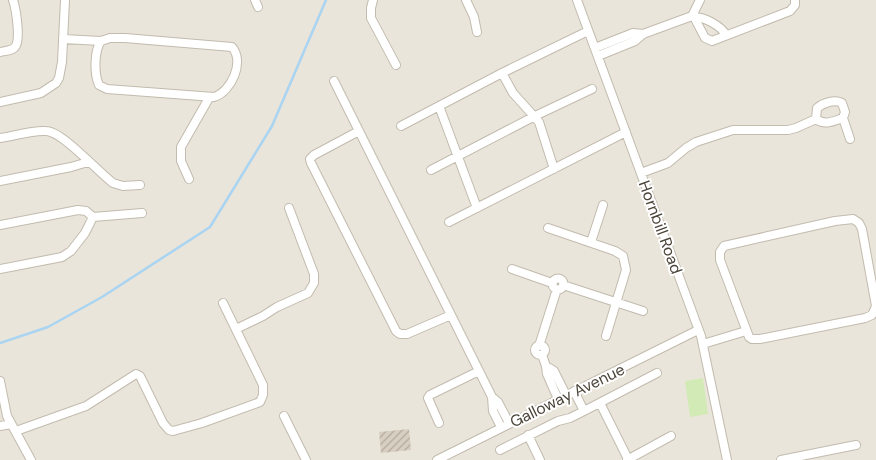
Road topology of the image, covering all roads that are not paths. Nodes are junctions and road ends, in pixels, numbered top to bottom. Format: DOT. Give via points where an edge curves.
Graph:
graph roads {
  1 [pos="13,0"];
  2 [pos="66,0"];
  3 [pos="374,0"];
  4 [pos="466,0"];
  5 [pos="577,0"];
  6 [pos="700,0"];
  7 [pos="795,0"];
  8 [pos="694,16"];
  9 [pos="588,31"];
  10 [pos="477,32"];
  11 [pos="644,34"];
  12 [pos="726,36"];
  13 [pos="63,40"];
  14 [pos="101,41"];
  15 [pos="595,48"];
  16 [pos="0,52"];
  17 [pos="598,56"];
  18 [pos="396,64"];
  19 [pos="502,72"];
  20 [pos="334,81"];
  21 [pos="592,89"];
  22 [pos="209,98"];
  23 [pos="0,102"];
  24 [pos="439,106"];
  25 [pos="535,116"];
  26 [pos="843,118"];
  27 [pos="816,119"];
  28 [pos="401,126"];
  29 [pos="359,131"];
  30 [pos="626,132"];
  31 [pos="0,138"];
  32 [pos="850,139"];
  33 [pos="458,155"];
  34 [pos="88,162"];
  35 [pos="554,169"];
  36 [pos="431,170"];
  37 [pos="641,173"];
  38 [pos="189,179"];
  39 [pos="0,181"];
  40 [pos="140,185"];
  41 [pos="603,205"];
  42 [pos="290,208"];
  43 [pos="477,208"];
  44 [pos="142,213"];
  45 [pos="93,217"];
  46 [pos="449,222"];
  47 [pos="0,225"];
  48 [pos="548,228"];
  49 [pos="591,242"];
  50 [pos="0,269"];
  51 [pos="512,269"];
  52 [pos="558,286"];
  53 [pos="615,302"];
  54 [pos="223,303"];
  55 [pos="643,311"];
  56 [pos="451,315"];
  57 [pos="236,328"];
  58 [pos="698,330"];
  59 [pos="746,331"];
  60 [pos="606,336"];
  61 [pos="703,344"];
  62 [pos="546,366"];
  63 [pos="479,371"];
  64 [pos="657,373"];
  65 [pos="0,381"];
  66 [pos="570,393"];
  67 [pos="492,397"];
  68 [pos="558,399"];
  69 [pos="600,403"];
  70 [pos="584,411"];
  71 [pos="284,416"];
  72 [pos="439,423"];
  73 [pos="509,423"];
  74 [pos="0,426"];
  75 [pos="13,427"];
  76 [pos="501,427"];
  77 [pos="528,435"];
  78 [pos="671,436"];
  79 [pos="856,445"];
  80 [pos="500,450"];
  81 [pos="31,460"];
  82 [pos="306,460"];
  83 [pos="437,460"];
  84 [pos="540,460"];
  85 [pos="627,460"];
  86 [pos="727,460"];
  87 [pos="780,460"];
  1 -- 16 [label="street" via="17,17 16,44 12,49"];
  2 -- 13 [label="street"];
  3 -- 18 [label="street" via="371,18"];
  4 -- 10 [label="street"];
  5 -- 9 [label="street, Hornbill Road"];
  6 -- 8 [label="street"];
  7 -- 12 [label="street" via="790,11"];
  8 -- 11 [label="street"];
  8 -- 12 [label="street" via="721,28"];
  8 -- 12 [label="street" via="708,40"];
  9 -- 15 [label="street, Hornbill Road"];
  9 -- 19 [label="street"];
  11 -- 15 [label="street" via="633,33"];
  11 -- 17 [label="street"];
  13 -- 14 [label="street"];
  13 -- 23 [label="street" via="61,71 56,83 41,93"];
  14 -- 22 [label="street" via="97,48 96,77 103,88"];
  14 -- 22 [label="street" via="125,38 232,47 237,56 234,77 222,93"];
  15 -- 17 [label="street, Hornbill Road"];
  17 -- 30 [label="street, Hornbill Road"];
  19 -- 24 [label="street"];
  19 -- 25 [label="street" via="514,93"];
  20 -- 29 [label="street"];
  21 -- 25 [label="street"];
  22 -- 38 [label="street" via="181,147 181,161"];
  24 -- 28 [label="street"];
  24 -- 33 [label="street"];
  25 -- 33 [label="street"];
  25 -- 35 [label="street"];
  26 -- 27 [label="street" via="825,124"];
  26 -- 27 [label="street" via="842,103 836,100 816,108"];
  26 -- 32 [label="street"];
  27 -- 37 [label="street" via="788,130 724,133 696,142 668,163"];
  29 -- 56 [label="street"];
  29 -- 56 [label="street" via="310,159 341,224 396,332 407,334"];
  30 -- 35 [label="street"];
  30 -- 37 [label="street, Hornbill Road"];
  31 -- 34 [label="street" via="48,131 58,135"];
  33 -- 36 [label="street"];
  33 -- 43 [label="street"];
  34 -- 39 [label="street"];
  34 -- 40 [label="street" via="113,183"];
  35 -- 43 [label="street"];
  37 -- 58 [label="street, Hornbill Road"];
  41 -- 49 [label="street"];
  42 -- 57 [label="street" via="314,274 314,284 308,293"];
  43 -- 46 [label="street"];
  44 -- 45 [label="street"];
  45 -- 47 [label="street" via="78,210"];
  45 -- 50 [label="street" via="85,233 62,257"];
  48 -- 49 [label="street"];
  49 -- 53 [label="street" via="615,250 625,259 626,270"];
  51 -- 52 [label="street"];
  52 -- 53 [label="street"];
  52 -- 62 [label="street" via="535,351 542,355"];
  53 -- 55 [label="street"];
  53 -- 60 [label="street"];
  54 -- 57 [label="street"];
  56 -- 63 [label="street"];
  57 -- 75 [label="street" via="263,385 264,395 257,404 173,431 164,423 136,374 86,406"];
  58 -- 61 [label="street, Hornbill Road"];
  58 -- 66 [label="street, Galloway Avenue"];
  59 -- 59 [label="street" via="720,260 724,246 835,221 853,219 859,223 876,306 872,315 760,339 752,339"];
  59 -- 61 [label="street"];
  61 -- 86 [label="street, Hornbill Road"];
  62 -- 66 [label="street" via="554,371"];
  62 -- 68 [label="street"];
  63 -- 67 [label="street"];
  63 -- 72 [label="street" via="430,395 428,398"];
  64 -- 69 [label="street"];
  65 -- 75 [label="street"];
  66 -- 68 [label="street, Galloway Avenue"];
  66 -- 70 [label="street"];
  67 -- 73 [label="street"];
  67 -- 76 [label="street" via="493,411"];
  68 -- 73 [label="street, Galloway Avenue"];
  69 -- 70 [label="street"];
  69 -- 85 [label="street"];
  70 -- 77 [label="street"];
  71 -- 82 [label="street"];
  73 -- 76 [label="street, Galloway Avenue"];
  74 -- 75 [label="street"];
  75 -- 81 [label="street"];
  76 -- 83 [label="street, Galloway Avenue"];
  77 -- 80 [label="street"];
  77 -- 84 [label="street"];
  78 -- 85 [label="street"];
  79 -- 87 [label="street"];
}
